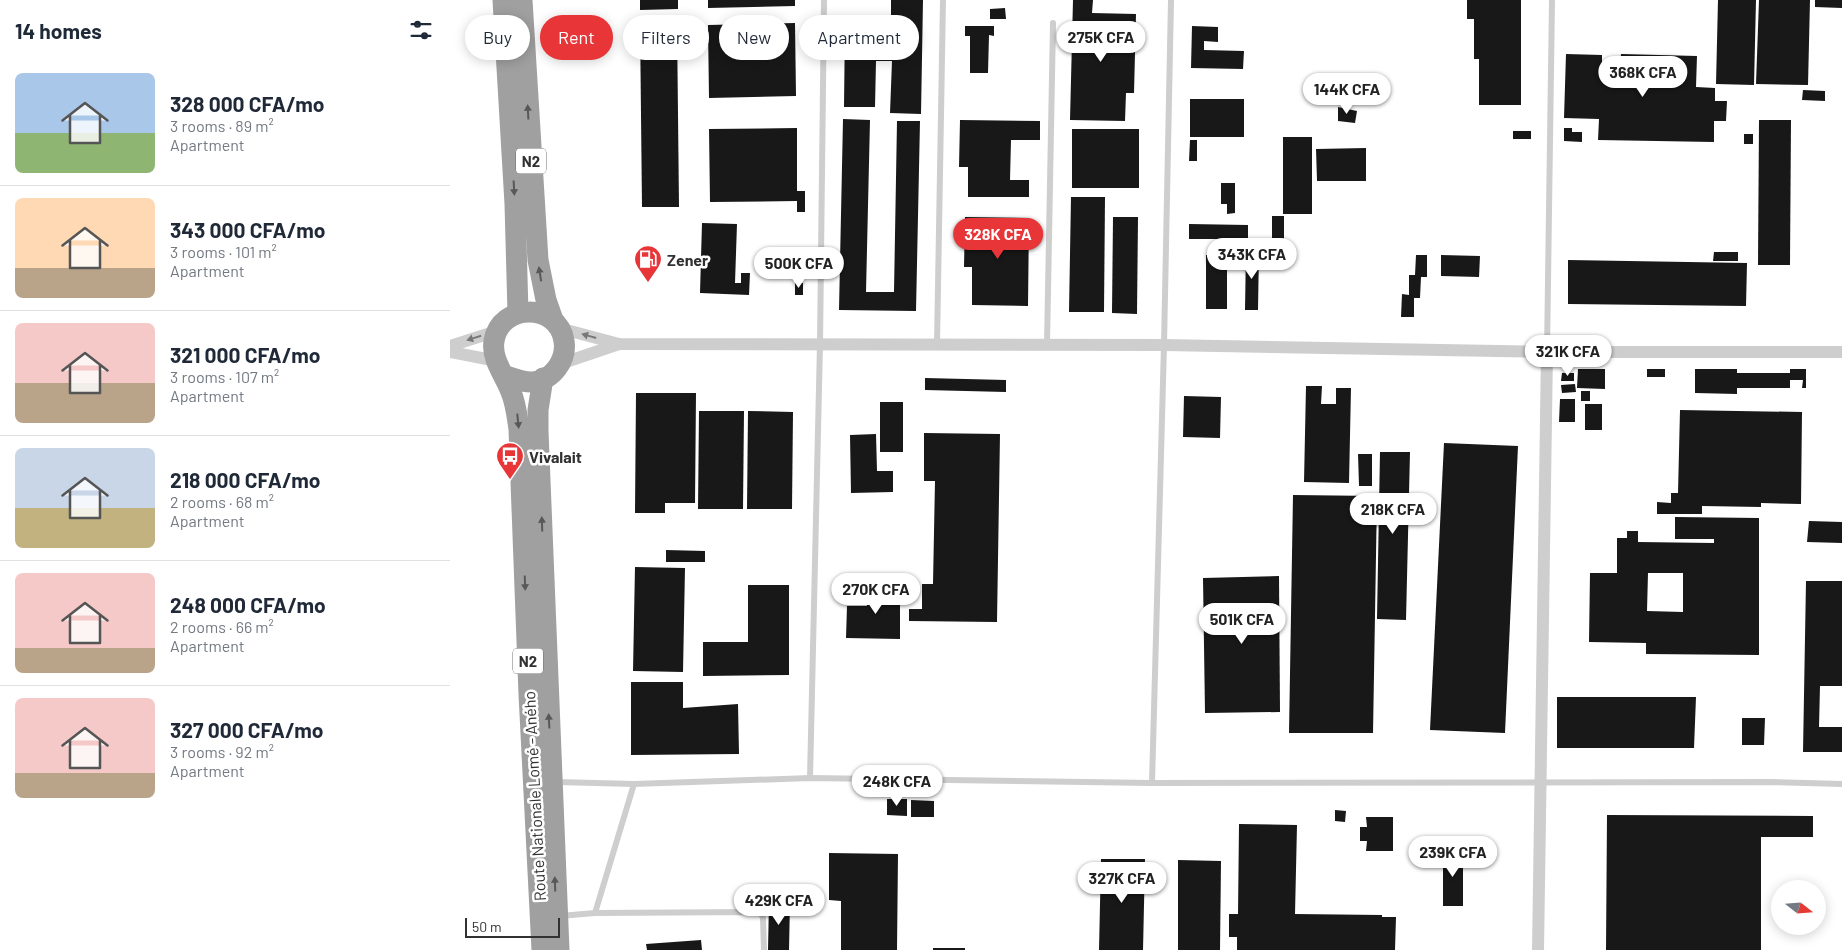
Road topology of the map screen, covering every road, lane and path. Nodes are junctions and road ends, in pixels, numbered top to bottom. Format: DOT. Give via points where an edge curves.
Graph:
graph roads {
  1 [pos="503,0"];
  2 [pos="522,0"];
  3 [pos="824,0"];
  4 [pos="943,0"];
  5 [pos="1171,0"];
  6 [pos="1552,0"];
  7 [pos="1053,23"];
  8 [pos="518,313"];
  9 [pos="556,324"];
  10 [pos="498,331"];
  11 [pos="619,344"];
  12 [pos="820,344"];
  13 [pos="937,344"];
  14 [pos="1047,344"];
  15 [pos="1164,345"];
  16 [pos="450,346"];
  17 [pos="450,352"];
  18 [pos="1547,352"];
  19 [pos="1842,352"];
  20 [pos="560,364"];
  21 [pos="500,368"];
  22 [pos="543,378"];
  23 [pos="810,778"];
  24 [pos="552,782"];
  25 [pos="1152,783"];
  26 [pos="1539,783"];
  27 [pos="634,784"];
  28 [pos="1842,784"];
  29 [pos="595,913"];
  30 [pos="556,916"];
  31 [pos="542,950"];
  32 [pos="559,950"];
  33 [pos="764,950"];
  34 [pos="1538,950"];
  1 -- 8 [label="highway, N2, one-way"];
  9 -- 2 [label="highway, N2, one-way" via="546,300 538,260"];
  3 -- 12 [label="lane"];
  4 -- 13 [label="lane"];
  5 -- 15 [label="lane"];
  6 -- 18 [label="lane"];
  7 -- 14 [label="lane"];
  8 -- 9 [label="highway" via="537,312"];
  8 -- 10 [label="highway" via="502,323"];
  11 -- 9 [label="street, one-way"];
  9 -- 20 [label="highway" via="564,345"];
  10 -- 16 [label="street, one-way"];
  10 -- 21 [label="highway" via="494,346"];
  11 -- 12 [label="street"];
  11 -- 20 [label="street"];
  12 -- 13 [label="street"];
  12 -- 23 [label="lane"];
  13 -- 14 [label="street"];
  14 -- 15 [label="street"];
  15 -- 18 [label="street"];
  15 -- 25 [label="lane"];
  17 -- 21 [label="street"];
  18 -- 19 [label="street"];
  18 -- 26 [label="street"];
  20 -- 22 [label="highway"];
  21 -- 22 [label="highway" via="523,382"];
  21 -- 31 [label="highway, Route Nationale Lomé - Aného / N2, one-way" via="516,406 519,429"];
  24 -- 22 [label="highway, Route Nationale Lomé - Aného / N2, one-way" via="538,431"];
  23 -- 25 [label="lane"];
  23 -- 27 [label="lane"];
  24 -- 27 [label="lane"];
  30 -- 24 [label="highway, Route Nationale Lomé - Aného / N2, one-way"];
  25 -- 26 [label="lane"];
  26 -- 28 [label="lane"];
  26 -- 34 [label="street"];
  27 -- 29 [label="lane"];
  29 -- 30 [label="lane"];
  29 -- 33 [label="lane" via="756,912 763,918"];
  30 -- 32 [label="highway, Route Nationale Lomé - Aného / N2"];
}
